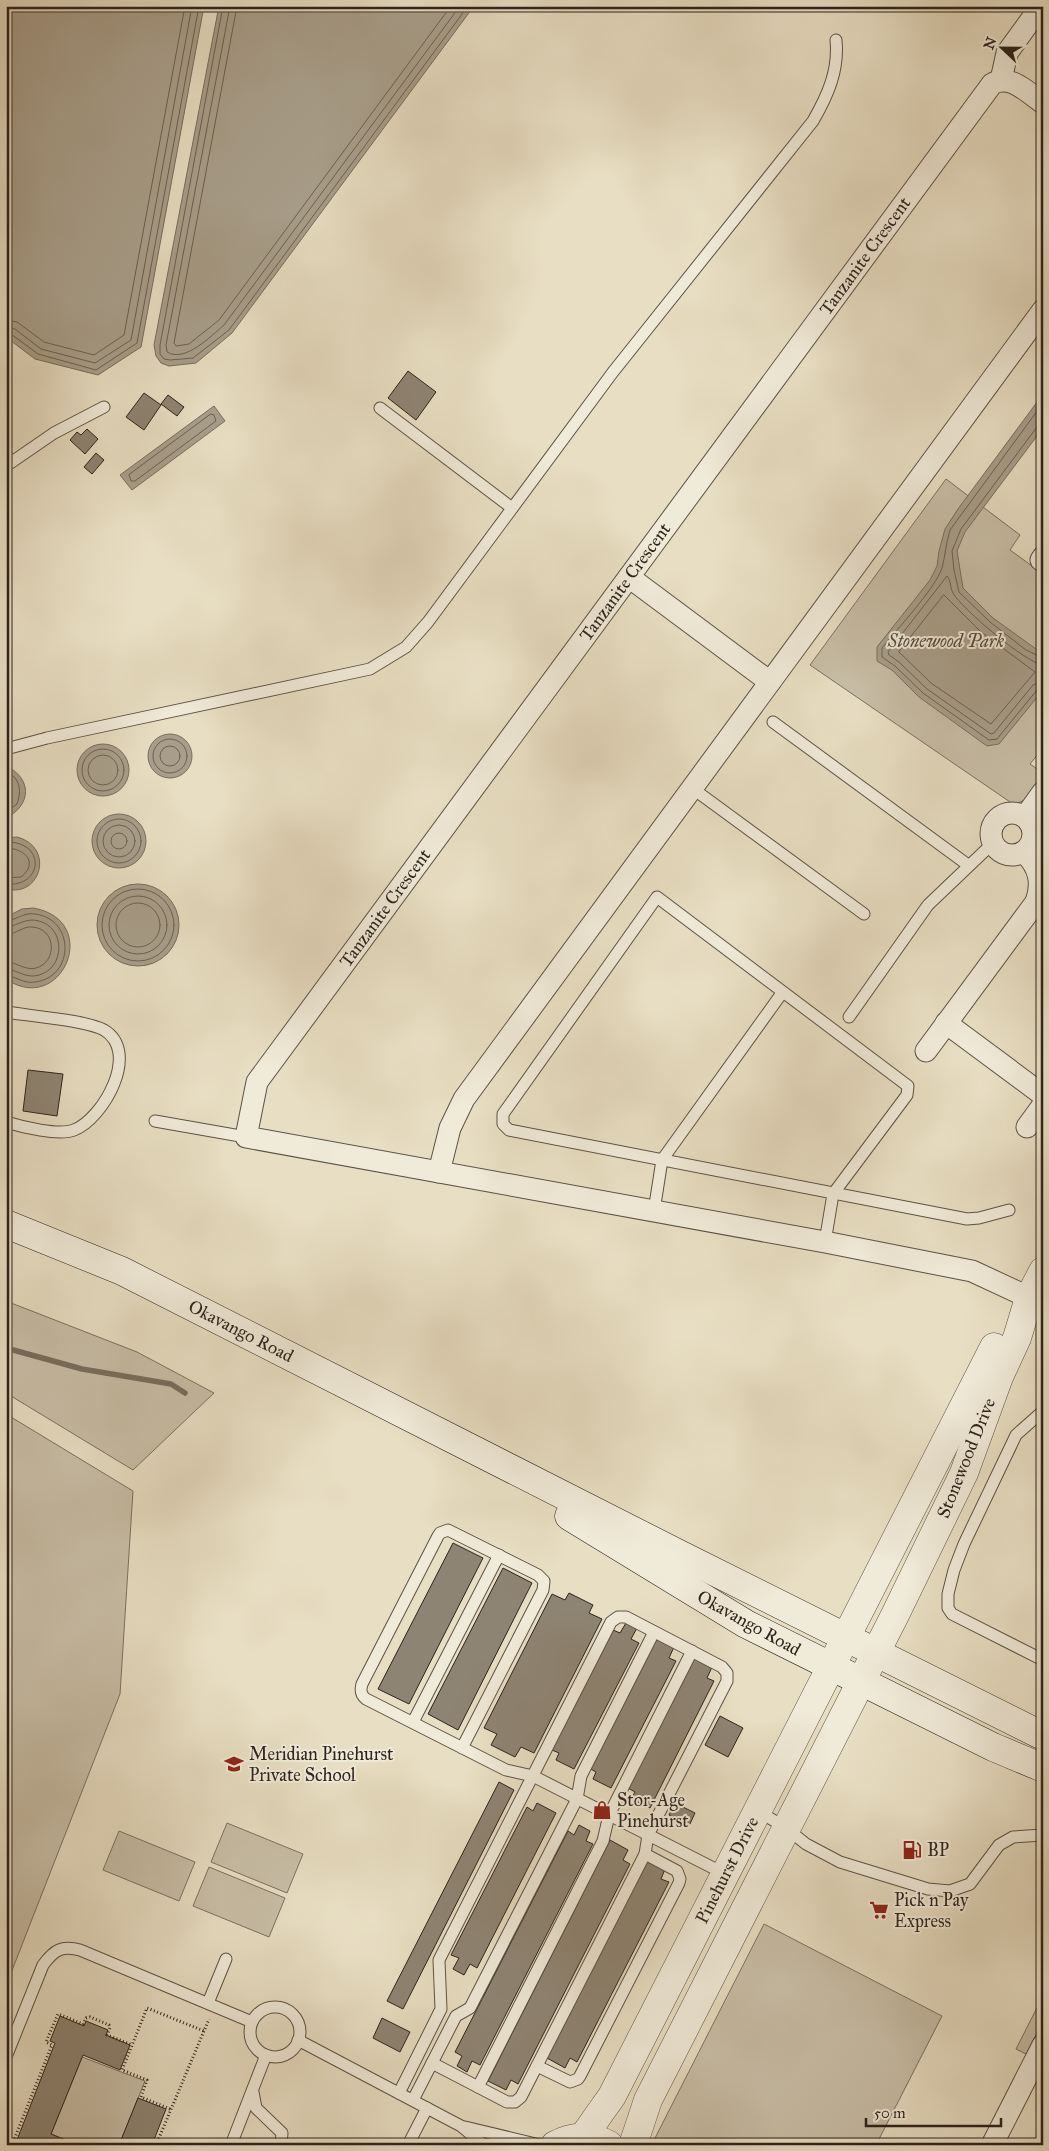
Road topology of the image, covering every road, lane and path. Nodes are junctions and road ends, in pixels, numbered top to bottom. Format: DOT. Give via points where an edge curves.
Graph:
graph roads {
  1 [pos="1041,6"];
  2 [pos="836,40"];
  3 [pos="1001,80"];
  4 [pos="1043,103"];
  5 [pos="1043,310"];
  6 [pos="104,407"];
  7 [pos="380,408"];
  8 [pos="6,466"];
  9 [pos="512,508"];
  10 [pos="629,577"];
  11 [pos="770,682"];
  12 [pos="773,722"];
  13 [pos="6,749"];
  14 [pos="692,788"];
  15 [pos="1043,792"];
  16 [pos="1025,817"];
  17 [pos="992,844"];
  18 [pos="1024,852"];
  19 [pos="968,865"];
  20 [pos="1039,904"];
  21 [pos="864,914"];
  22 [pos="782,993"];
  23 [pos="6,1012"];
  24 [pos="848,1017"];
  25 [pos="946,1023"];
  26 [pos="926,1051"];
  27 [pos="1043,1095"];
  28 [pos="1043,1105"];
  29 [pos="155,1120"];
  30 [pos="6,1122"];
  31 [pos="1027,1127"];
  32 [pos="246,1137"];
  33 [pos="662,1160"];
  34 [pos="439,1172"];
  35 [pos="833,1194"];
  36 [pos="1009,1210"];
  37 [pos="654,1211"];
  38 [pos="6,1224"];
  39 [pos="824,1242"];
  40 [pos="1043,1271"];
  41 [pos="1036,1301"];
  42 [pos="1043,1411"];
  43 [pos="471,1448"];
  44 [pos="498,1555"];
  45 [pos="865,1600"];
  46 [pos="895,1615"];
  47 [pos="654,1632"];
  48 [pos="846,1637"];
  49 [pos="692,1651"];
  50 [pos="876,1652"];
  51 [pos="1043,1660"];
  52 [pos="831,1667"];
  53 [pos="861,1682"];
  54 [pos="413,1722"];
  55 [pos="1043,1736"];
  56 [pos="462,1748"];
  57 [pos="1043,1768"];
  58 [pos="533,1776"];
  59 [pos="577,1799"];
  60 [pos="758,1811"];
  61 [pos="609,1815"];
  62 [pos="786,1828"];
  63 [pos="648,1835"];
  64 [pos="1043,1835"];
  65 [pos="645,1854"];
  66 [pos="726,1875"];
  67 [pos="226,1959"];
  68 [pos="211,2005"];
  69 [pos="441,2009"];
  70 [pos="456,2016"];
  71 [pos="252,2022"];
  72 [pos="204,2031"];
  73 [pos="298,2040"];
  74 [pos="132,2045"];
  75 [pos="1043,2045"];
  76 [pos="266,2055"];
  77 [pos="6,2056"];
  78 [pos="432,2063"];
  79 [pos="537,2066"];
  80 [pos="478,2087"];
  81 [pos="252,2091"];
  82 [pos="399,2093"];
  83 [pos="413,2100"];
  84 [pos="427,2108"];
  85 [pos="170,2109"];
  86 [pos="461,2126"];
  87 [pos="583,2137"];
  88 [pos="12,2145"];
  89 [pos="156,2145"];
  90 [pos="231,2145"];
  91 [pos="281,2145"];
  92 [pos="408,2145"];
  93 [pos="484,2145"];
  94 [pos="540,2145"];
  95 [pos="555,2145"];
  96 [pos="609,2145"];
  97 [pos="633,2145"];
  98 [pos="992,2145"];
  1 -- 3 [label="street" via="1007,52"];
  2 -- 9 [label="lane" via="838,56 834,76 813,121 613,372"];
  3 -- 4 [label="street" via="1012,82"];
  3 -- 10 [label="street, Tanzanite Crescent" via="992,84"];
  5 -- 11 [label="street"];
  6 -- 8 [label="lane" via="54,433"];
  7 -- 9 [label="lane"];
  9 -- 13 [label="lane" via="406,647 370,669"];
  10 -- 11 [label="street"];
  10 -- 32 [label="street, Tanzanite Crescent" via="257,1082"];
  11 -- 14 [label="street"];
  12 -- 19 [label="lane"];
  14 -- 21 [label="lane"];
  14 -- 34 [label="street" via="464,1099 450,1128"];
  15 -- 16 [label="street"];
  16 -- 17 [label="street" via="1011,813 998,818 990,830"];
  16 -- 18 [label="street" via="1030,823 1033,838"];
  17 -- 18 [label="street" via="1010,856"];
  17 -- 19 [label="lane"];
  18 -- 20 [label="street" via="1039,874"];
  19 -- 24 [label="lane" via="928,905"];
  20 -- 25 [label="street"];
  22 -- 33 [label="lane"];
  22 -- 33 [label="lane" via="657,897 503,1114 503,1124 509,1130"];
  22 -- 35 [label="lane" via="908,1086 907,1095"];
  23 -- 30 [label="lane" via="91,1025 105,1031 116,1042 119,1069 114,1085 98,1110 76,1130 64,1133"];
  25 -- 26 [label="street"];
  25 -- 27 [label="street"];
  28 -- 31 [label="street"];
  29 -- 32 [label="lane"];
  32 -- 34 [label="street"];
  33 -- 35 [label="lane"];
  33 -- 37 [label="lane"];
  34 -- 37 [label="street"];
  35 -- 36 [label="lane" via="967,1219"];
  35 -- 39 [label="lane"];
  37 -- 39 [label="street"];
  38 -- 43 [label="street, Okavango Road" via="122,1271"];
  39 -- 41 [label="street" via="972,1271"];
  40 -- 41 [label="street, Stonewood Drive"];
  41 -- 45 [label="street, Stonewood Drive" via="1000,1336"];
  41 -- 46 [label="street, Stonewood Drive" via="999,1377 964,1474"];
  42 -- 51 [label="lane" via="1016,1435 964,1544 948,1594 948,1608 952,1614"];
  43 -- 48 [label="street, Okavango Road"];
  43 -- 52 [label="street, Okavango Road" via="563,1513 746,1624"];
  44 -- 54 [label="lane"];
  44 -- 54 [label="lane" via="452,1531 440,1533 366,1676 361,1688 363,1696"];
  44 -- 56 [label="lane" via="538,1575 544,1586"];
  45 -- 48 [label="street, Pinehurst Drive"];
  46 -- 50 [label="street, Pinehurst Drive"];
  47 -- 49 [label="lane"];
  47 -- 58 [label="lane" via="626,1617 614,1619"];
  47 -- 59 [label="lane" via="581,1776"];
  48 -- 50 [label="street, Okavango Road"];
  48 -- 52 [label="street, Pinehurst Drive"];
  49 -- 61 [label="lane"];
  49 -- 63 [label="lane" via="722,1667 728,1677"];
  50 -- 53 [label="street, Pinehurst Drive"];
  50 -- 55 [label="street, Okavango Road"];
  52 -- 53 [label="street, Okavango Road"];
  52 -- 60 [label="street, Pinehurst Drive"];
  53 -- 57 [label="street, Okavango Road"];
  53 -- 62 [label="street, Pinehurst Drive"];
  54 -- 56 [label="lane"];
  56 -- 58 [label="lane" via="506,1770"];
  58 -- 59 [label="lane"];
  58 -- 69 [label="lane" via="439,1960"];
  59 -- 61 [label="lane"];
  59 -- 70 [label="lane" via="470,2008"];
  60 -- 62 [label="lane"];
  60 -- 66 [label="street, Pinehurst Drive"];
  61 -- 63 [label="lane"];
  61 -- 80 [label="lane" via="603,1841"];
  62 -- 64 [label="lane" via="806,1844 840,1862 928,1889 950,1891 970,1884 999,1845 1014,1837"];
  62 -- 97 [label="street, Pinehurst Drive" via="648,2100"];
  63 -- 65 [label="lane"];
  63 -- 66 [label="lane"];
  65 -- 79 [label="lane"];
  65 -- 79 [label="lane" via="674,1869 679,1875 679,1883 578,2079 570,2082"];
  66 -- 87 [label="street, Pinehurst Drive" via="612,2096"];
  67 -- 68 [label="lane"];
  68 -- 71 [label="lane"];
  68 -- 72 [label="path"];
  68 -- 77 [label="lane" via="80,1950 70,1947 59,1949 43,1965"];
  69 -- 70 [label="lane"];
  69 -- 82 [label="lane"];
  70 -- 78 [label="lane"];
  71 -- 73 [label="lane" via="266,2008 286,2010 299,2026"];
  71 -- 76 [label="lane" via="252,2042"];
  72 -- 74 [label="path" via="146,2008"];
  72 -- 85 [label="path"];
  73 -- 76 [label="lane" via="295,2047 282,2056"];
  73 -- 82 [label="lane"];
  74 -- 85 [label="path" via="122,2070 148,2080 141,2097"];
  74 -- 88 [label="path" via="107,2035 109,2025 90,2017 83,2024 58,2014 46,2042 52,2045"];
  75 -- 98 [label="street"];
  76 -- 81 [label="lane"];
  78 -- 80 [label="lane"];
  78 -- 83 [label="lane"];
  79 -- 80 [label="lane" via="521,2097 515,2102 506,2102"];
  81 -- 90 [label="lane"];
  81 -- 91 [label="lane" via="256,2108 282,2133"];
  82 -- 83 [label="lane"];
  83 -- 84 [label="lane"];
  84 -- 86 [label="lane"];
  84 -- 92 [label="lane"];
  85 -- 89 [label="path"];
  86 -- 93 [label="lane"];
  86 -- 94 [label="lane"];
  87 -- 95 [label="street" via="566,2139"];
  87 -- 96 [label="street"];
}
